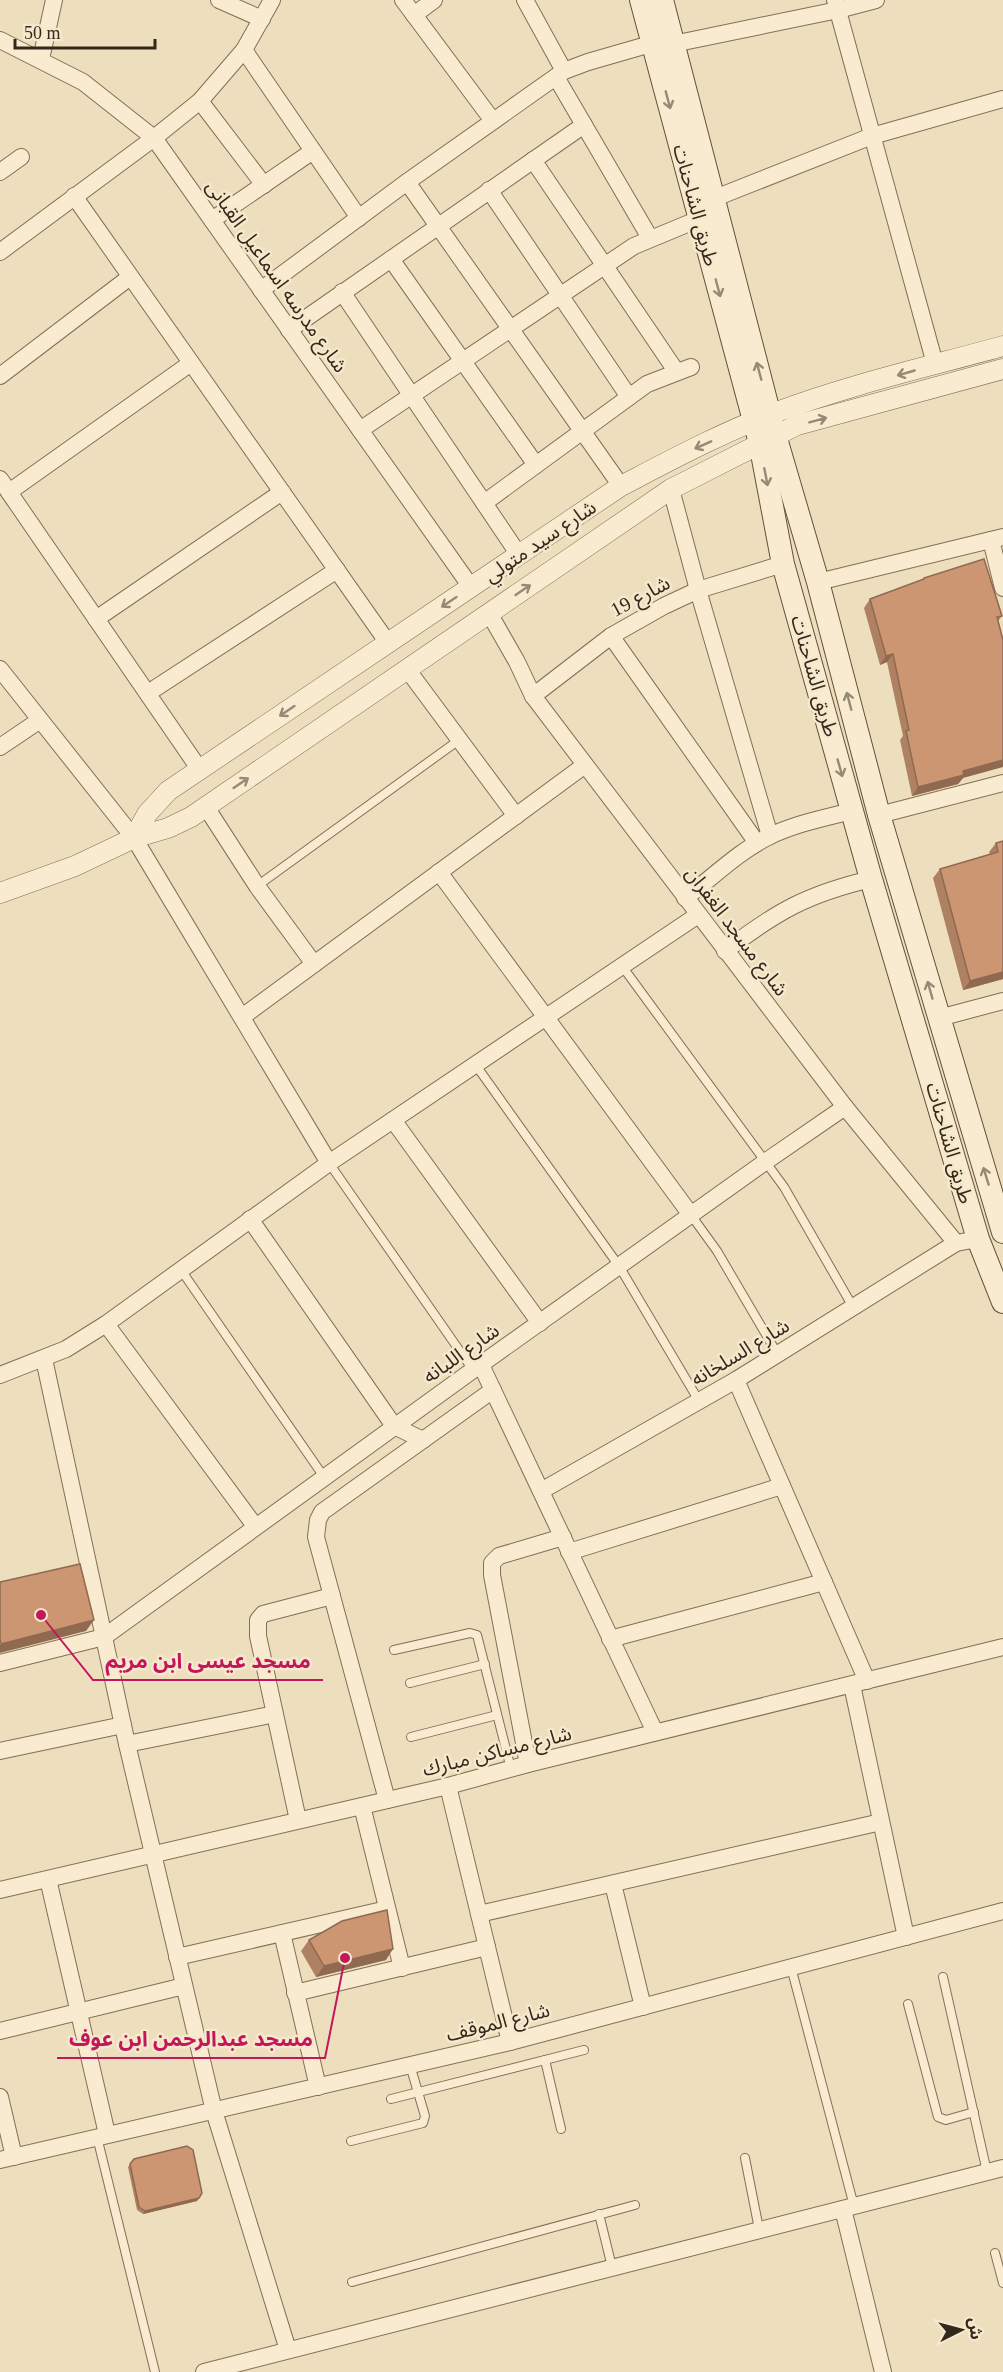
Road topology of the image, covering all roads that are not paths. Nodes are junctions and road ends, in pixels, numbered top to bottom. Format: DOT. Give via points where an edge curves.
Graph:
graph roads {
  1 [pos="54,0"];
  2 [pos="219,0"];
  3 [pos="272,0"];
  4 [pos="403,0"];
  5 [pos="434,0"];
  6 [pos="525,0"];
  7 [pos="641,0"];
  8 [pos="663,0"];
  9 [pos="876,0"];
  10 [pos="836,5"];
  11 [pos="414,15"];
  12 [pos="262,19"];
  13 [pos="0,40"];
  14 [pos="664,44"];
  15 [pos="243,50"];
  16 [pos="41,58"];
  17 [pos="560,74"];
  18 [pos="1003,99"];
  19 [pos="200,101"];
  20 [pos="493,121"];
  21 [pos="584,125"];
  22 [pos="872,136"];
  23 [pos="154,138"];
  24 [pos="313,151"];
  25 [pos="21,157"];
  26 [pos="533,160"];
  27 [pos="0,172"];
  28 [pos="407,182"];
  29 [pos="264,185"];
  30 [pos="489,190"];
  31 [pos="74,196"];
  32 [pos="703,207"];
  33 [pos="359,218"];
  34 [pos="212,220"];
  35 [pos="438,226"];
  36 [pos="650,238"];
  37 [pos="0,252"];
  38 [pos="391,258"];
  39 [pos="604,265"];
  40 [pos="130,277"];
  41 [pos="261,290"];
  42 [pos="342,292"];
  43 [pos="560,295"];
  44 [pos="511,328"];
  45 [pos="289,330"];
  46 [pos="1003,346"];
  47 [pos="462,361"];
  48 [pos="191,363"];
  49 [pos="935,364"];
  50 [pos="1003,369"];
  51 [pos="0,376"];
  52 [pos="412,395"];
  53 [pos="629,397"];
  54 [pos="765,429"];
  55 [pos="360,430"];
  56 [pos="581,432"];
  57 [pos="536,465"];
  58 [pos="4,486"];
  59 [pos="621,486"];
  60 [pos="671,489"];
  61 [pos="282,492"];
  62 [pos="484,503"];
  63 [pos="997,539"];
  64 [pos="519,555"];
  65 [pos="783,564"];
  66 [pos="337,570"];
  67 [pos="818,582"];
  68 [pos="471,587"];
  69 [pos="1003,588"];
  70 [pos="698,590"];
  71 [pos="489,614"];
  72 [pos="96,619"];
  73 [pos="610,636"];
  74 [pos="388,643"];
  75 [pos="0,669"];
  76 [pos="407,669"];
  77 [pos="148,693"];
  78 [pos="533,696"];
  79 [pos="40,720"];
  80 [pos="459,740"];
  81 [pos="0,747"];
  82 [pos="585,765"];
  83 [pos="200,770"];
  84 [pos="1003,783"];
  85 [pos="206,807"];
  86 [pos="852,811"];
  87 [pos="879,815"];
  88 [pos="516,816"];
  89 [pos="134,838"];
  90 [pos="763,840"];
  91 [pos="438,872"];
  92 [pos="872,879"];
  93 [pos="257,886"];
  94 [pos="0,893"];
  95 [pos="685,898"];
  96 [pos="698,915"];
  97 [pos="725,951"];
  98 [pos="314,964"];
  99 [pos="622,966"];
  100 [pos="1003,1001"];
  101 [pos="242,1017"];
  102 [pos="544,1018"];
  103 [pos="939,1018"];
  104 [pos="476,1064"];
  105 [pos="845,1107"];
  106 [pos="393,1120"];
  107 [pos="329,1162"];
  108 [pos="765,1162"];
  109 [pos="691,1215"];
  110 [pos="250,1220"];
  111 [pos="1003,1232"];
  112 [pos="967,1241"];
  113 [pos="619,1266"];
  114 [pos="181,1270"];
  115 [pos="1003,1302"];
  116 [pos="853,1307"];
  117 [pos="540,1323"];
  118 [pos="106,1324"];
  119 [pos="778,1354"];
  120 [pos="44,1359"];
  121 [pos="477,1367"];
  122 [pos="0,1375"];
  123 [pos="736,1380"];
  124 [pos="493,1390"];
  125 [pos="699,1401"];
  126 [pos="394,1426"];
  127 [pos="423,1440"];
  128 [pos="324,1477"];
  129 [pos="782,1486"];
  130 [pos="540,1491"];
  131 [pos="255,1526"];
  132 [pos="566,1545"];
  133 [pos="824,1582"];
  134 [pos="332,1596"];
  135 [pos="104,1637"];
  136 [pos="610,1639"];
  137 [pos="1003,1647"];
  138 [pos="394,1650"];
  139 [pos="0,1663"];
  140 [pos="485,1664"];
  141 [pos="411,1683"];
  142 [pos="860,1683"];
  143 [pos="275,1714"];
  144 [pos="498,1714"];
  145 [pos="123,1725"];
  146 [pos="655,1732"];
  147 [pos="411,1737"];
  148 [pos="127,1744"];
  149 [pos="0,1751"];
  150 [pos="528,1764"];
  151 [pos="511,1769"];
  152 [pos="448,1786"];
  153 [pos="387,1800"];
  154 [pos="362,1806"];
  155 [pos="298,1820"];
  156 [pos="881,1822"];
  157 [pos="152,1854"];
  158 [pos="48,1879"];
  159 [pos="613,1884"];
  160 [pos="0,1890"];
  161 [pos="387,1909"];
  162 [pos="1003,1911"];
  163 [pos="479,1914"];
  164 [pos="282,1933"];
  165 [pos="906,1937"];
  166 [pos="487,1947"];
  167 [pos="177,1957"];
  168 [pos="791,1967"];
  169 [pos="402,1968"];
  170 [pos="943,1977"];
  171 [pos="184,1986"];
  172 [pos="295,1993"];
  173 [pos="908,2004"];
  174 [pos="643,2007"];
  175 [pos="80,2012"];
  176 [pos="0,2031"];
  177 [pos="510,2042"];
  178 [pos="584,2050"];
  179 [pos="545,2060"];
  180 [pos="410,2066"];
  181 [pos="318,2088"];
  182 [pos="418,2092"];
  183 [pos="0,2097"];
  184 [pos="391,2099"];
  185 [pos="214,2111"];
  186 [pos="974,2112"];
  187 [pos="561,2129"];
  188 [pos="102,2135"];
  189 [pos="351,2141"];
  190 [pos="7,2158"];
  191 [pos="745,2158"];
  192 [pos="995,2170"];
  193 [pos="635,2205"];
  194 [pos="848,2207"];
  195 [pos="599,2214"];
  196 [pos="759,2229"];
  197 [pos="995,2253"];
  198 [pos="612,2267"];
  199 [pos="352,2282"];
  200 [pos="1003,2283"];
  201 [pos="288,2350"];
  202 [pos="155,2372"];
  203 [pos="204,2372"];
  204 [pos="883,2372"];
  1 -- 16 [label="street"];
  2 -- 12 [label="street"];
  3 -- 12 [label="street"];
  4 -- 11 [label="street"];
  5 -- 11 [label="street"];
  6 -- 17 [label="street"];
  7 -- 14 [label="main road"];
  8 -- 14 [label="main road"];
  9 -- 10 [label="street"];
  10 -- 14 [label="street"];
  10 -- 22 [label="street"];
  11 -- 20 [label="street"];
  12 -- 15 [label="street"];
  13 -- 16 [label="street, شارع مدرسه اسماعيل القبانى"];
  14 -- 17 [label="street" via="588,62"];
  14 -- 32 [label="main road, طريق الشاحنات"];
  15 -- 19 [label="street"];
  15 -- 24 [label="street"];
  16 -- 23 [label="street, شارع مدرسه اسماعيل القبانى" via="83,82"];
  17 -- 20 [label="street"];
  17 -- 21 [label="street"];
  18 -- 22 [label="street"];
  19 -- 23 [label="street"];
  19 -- 29 [label="street"];
  20 -- 28 [label="street"];
  21 -- 26 [label="street"];
  21 -- 36 [label="street"];
  22 -- 32 [label="street"];
  22 -- 49 [label="street"];
  23 -- 31 [label="street"];
  23 -- 34 [label="street, شارع مدرسه اسماعيل القبانى"];
  24 -- 29 [label="street"];
  24 -- 33 [label="street"];
  25 -- 27 [label="street"];
  26 -- 30 [label="street"];
  26 -- 39 [label="street"];
  28 -- 33 [label="street"];
  28 -- 35 [label="street"];
  29 -- 34 [label="street"];
  30 -- 35 [label="street"];
  30 -- 43 [label="street"];
  31 -- 37 [label="street"];
  31 -- 40 [label="street"];
  32 -- 36 [label="street"];
  32 -- 54 [label="main road, طريق الشاحنات"];
  33 -- 41 [label="street"];
  34 -- 41 [label="street, شارع مدرسه اسماعيل القبانى"];
  35 -- 38 [label="street"];
  35 -- 44 [label="street"];
  36 -- 39 [label="street"];
  38 -- 42 [label="street"];
  38 -- 47 [label="street"];
  39 -- 43 [label="street"];
  39 -- 53 [label="street" via="684,369 647,384"];
  40 -- 48 [label="street"];
  40 -- 51 [label="street"];
  41 -- 45 [label="street, شارع مدرسه اسماعيل القبانى"];
  42 -- 45 [label="street"];
  42 -- 52 [label="street"];
  43 -- 44 [label="street"];
  43 -- 53 [label="street"];
  44 -- 47 [label="street"];
  44 -- 56 [label="street"];
  45 -- 55 [label="street, شارع مدرسه اسماعيل القبانى"];
  46 -- 49 [label="street, شارع سيد متولي"];
  47 -- 52 [label="street"];
  47 -- 57 [label="street"];
  48 -- 58 [label="street"];
  48 -- 61 [label="street"];
  49 -- 54 [label="street, شارع سيد متولي, one-way" via="812,400"];
  54 -- 50 [label="street, شارع سيد متولي, one-way" via="797,425"];
  52 -- 55 [label="street"];
  52 -- 62 [label="street"];
  53 -- 56 [label="street"];
  54 -- 59 [label="street, شارع سيد متولي, one-way" via="689,451"];
  54 -- 60 [label="street, شارع سيد متولي"];
  54 -- 65 [label="main road, طريق الشاحنات, one-way"];
  54 -- 67 [label="main road, طريق الشاحنات"];
  55 -- 68 [label="street, شارع مدرسه اسماعيل القبانى"];
  56 -- 57 [label="street"];
  56 -- 59 [label="street"];
  57 -- 62 [label="street"];
  58 -- 72 [label="street"];
  59 -- 64 [label="street, شارع سيد متولي"];
  60 -- 70 [label="street"];
  71 -- 60 [label="street, شارع سيد متولي, one-way"];
  61 -- 66 [label="street"];
  61 -- 72 [label="street"];
  62 -- 64 [label="street"];
  63 -- 67 [label="street"];
  63 -- 69 [label="street"];
  64 -- 68 [label="street, شارع سيد متولي"];
  65 -- 70 [label="street, شارع 19"];
  65 -- 86 [label="main road, طريق الشاحنات, one-way"];
  66 -- 74 [label="street"];
  66 -- 77 [label="street"];
  87 -- 67 [label="main road, طريق الشاحنات, one-way"];
  68 -- 74 [label="street, شارع سيد متولي, one-way"];
  70 -- 73 [label="street, شارع 19"];
  70 -- 90 [label="street"];
  71 -- 76 [label="street, شارع سيد متولي"];
  71 -- 78 [label="street, شارع مسجد الغفران"];
  72 -- 77 [label="street"];
  73 -- 78 [label="street, شارع 19"];
  73 -- 90 [label="street"];
  74 -- 83 [label="street, شارع سيد متولي, one-way"];
  75 -- 79 [label="street"];
  76 -- 80 [label="street"];
  85 -- 76 [label="street, شارع سيد متولي, one-way"];
  77 -- 83 [label="street"];
  78 -- 82 [label="street, شارع مسجد الغفران"];
  79 -- 81 [label="street"];
  79 -- 89 [label="street"];
  80 -- 88 [label="street"];
  80 -- 93 [label="lane"];
  82 -- 88 [label="street"];
  82 -- 95 [label="street, شارع مسجد الغفران"];
  83 -- 89 [label="street, شارع سيد متولي" via="156,803"];
  84 -- 87 [label="street"];
  85 -- 89 [label="street, شارع سيد متولي" via="174,826"];
  85 -- 93 [label="street"];
  86 -- 90 [label="street" via="801,824"];
  86 -- 92 [label="main road, طريق الشاحنات"];
  103 -- 87 [label="main road, طريق الشاحنات, one-way"];
  88 -- 91 [label="street"];
  89 -- 94 [label="street, شارع سيد متولي" via="75,866"];
  89 -- 101 [label="street"];
  90 -- 95 [label="street"];
  91 -- 98 [label="street"];
  91 -- 102 [label="street"];
  92 -- 97 [label="street" via="833,888 796,903 762,922"];
  92 -- 112 [label="main road, طريق الشاحنات"];
  93 -- 98 [label="street"];
  95 -- 96 [label="street, شارع مسجد الغفران"];
  96 -- 97 [label="street, شارع مسجد الغفران"];
  96 -- 99 [label="street"];
  97 -- 105 [label="street, شارع مسجد الغفران"];
  98 -- 101 [label="street"];
  99 -- 102 [label="street"];
  99 -- 108 [label="lane"];
  100 -- 103 [label="street"];
  101 -- 107 [label="street"];
  102 -- 104 [label="street"];
  102 -- 109 [label="street"];
  111 -- 103 [label="main road, طريق الشاحنات, one-way"];
  104 -- 106 [label="street"];
  104 -- 113 [label="lane"];
  105 -- 108 [label="street, شارع اللبانه"];
  105 -- 112 [label="street, شارع مسجد الغفران"];
  106 -- 107 [label="street"];
  106 -- 117 [label="street"];
  107 -- 110 [label="street"];
  107 -- 121 [label="lane"];
  108 -- 109 [label="street, شارع اللبانه"];
  108 -- 116 [label="lane" via="784,1187"];
  109 -- 113 [label="street, شارع اللبانه"];
  109 -- 119 [label="lane"];
  110 -- 114 [label="street"];
  110 -- 126 [label="street"];
  112 -- 115 [label="main road, طريق الشاحنات"];
  112 -- 116 [label="street, شارع السلخانه"];
  113 -- 117 [label="street, شارع اللبانه"];
  113 -- 125 [label="lane"];
  114 -- 118 [label="street"];
  114 -- 128 [label="lane"];
  116 -- 119 [label="street, شارع السلخانه"];
  117 -- 121 [label="street, شارع اللبانه"];
  118 -- 120 [label="street"];
  118 -- 131 [label="street"];
  119 -- 123 [label="street, شارع السلخانه"];
  120 -- 122 [label="street"];
  120 -- 135 [label="street"];
  121 -- 124 [label="street"];
  121 -- 126 [label="street, شارع اللبانه"];
  123 -- 125 [label="street, شارع السلخانه"];
  123 -- 129 [label="street"];
  124 -- 127 [label="street"];
  124 -- 130 [label="street"];
  125 -- 130 [label="street, شارع السلخانه"];
  126 -- 127 [label="street"];
  126 -- 128 [label="street, شارع اللبانه"];
  127 -- 134 [label="street" via="322,1512 316,1537"];
  128 -- 131 [label="street, شارع اللبانه"];
  129 -- 132 [label="street"];
  129 -- 133 [label="street"];
  130 -- 132 [label="street"];
  131 -- 135 [label="street, شارع اللبانه"];
  132 -- 136 [label="street"];
  132 -- 150 [label="street" via="499,1556 492,1563"];
  133 -- 136 [label="street"];
  133 -- 142 [label="street"];
  134 -- 143 [label="street" via="263,1614 258,1620"];
  134 -- 153 [label="street"];
  135 -- 139 [label="street"];
  135 -- 145 [label="street"];
  136 -- 146 [label="street"];
  137 -- 142 [label="street, شارع مساكن مبارك"];
  138 -- 140 [label="lane" via="473,1633 479,1638"];
  140 -- 141 [label="lane"];
  140 -- 144 [label="lane"];
  142 -- 146 [label="street, شارع مساكن مبارك"];
  142 -- 156 [label="street"];
  143 -- 148 [label="street"];
  143 -- 155 [label="street"];
  144 -- 147 [label="lane"];
  144 -- 151 [label="lane"];
  145 -- 148 [label="street"];
  145 -- 149 [label="street"];
  146 -- 150 [label="street, شارع مساكن مبارك"];
  148 -- 157 [label="street"];
  150 -- 151 [label="street, شارع مساكن مبارك"];
  151 -- 152 [label="street, شارع مساكن مبارك"];
  152 -- 153 [label="street, شارع مساكن مبارك"];
  152 -- 163 [label="street"];
  153 -- 154 [label="street, شارع مساكن مبارك"];
  154 -- 155 [label="street, شارع مساكن مبارك"];
  154 -- 161 [label="street"];
  155 -- 157 [label="street, شارع مساكن مبارك"];
  156 -- 159 [label="street"];
  156 -- 165 [label="street"];
  157 -- 158 [label="street, شارع مساكن مبارك"];
  157 -- 167 [label="street"];
  158 -- 160 [label="street, شارع مساكن مبارك"];
  158 -- 175 [label="street"];
  159 -- 163 [label="street"];
  159 -- 174 [label="street"];
  161 -- 164 [label="street"];
  161 -- 169 [label="street"];
  162 -- 165 [label="street, شارع الموقف"];
  163 -- 166 [label="street"];
  164 -- 167 [label="street"];
  164 -- 172 [label="street"];
  165 -- 168 [label="street, شارع الموقف"];
  166 -- 169 [label="street"];
  166 -- 177 [label="street"];
  167 -- 171 [label="street"];
  168 -- 174 [label="street, شارع الموقف"];
  168 -- 194 [label="lane"];
  169 -- 172 [label="street"];
  170 -- 186 [label="lane"];
  171 -- 175 [label="street"];
  171 -- 185 [label="street"];
  172 -- 181 [label="street"];
  173 -- 186 [label="lane" via="938,2117 946,2120"];
  174 -- 177 [label="street, شارع الموقف"];
  175 -- 176 [label="street"];
  175 -- 188 [label="street"];
  177 -- 180 [label="street, شارع الموقف"];
  178 -- 179 [label="lane"];
  179 -- 182 [label="lane"];
  179 -- 187 [label="lane"];
  180 -- 181 [label="street, شارع الموقف"];
  180 -- 182 [label="lane"];
  181 -- 185 [label="street, شارع الموقف"];
  182 -- 184 [label="lane"];
  182 -- 189 [label="lane" via="425,2116 423,2123"];
  183 -- 190 [label="street"];
  185 -- 188 [label="street, شارع الموقف"];
  185 -- 201 [label="street"];
  186 -- 192 [label="lane"];
  188 -- 190 [label="street, شارع الموقف"];
  188 -- 202 [label="lane"];
  191 -- 196 [label="lane"];
  192 -- 194 [label="street"];
  193 -- 195 [label="lane"];
  194 -- 196 [label="street"];
  194 -- 204 [label="street"];
  195 -- 198 [label="lane"];
  195 -- 199 [label="lane"];
  196 -- 198 [label="street"];
  197 -- 200 [label="lane"];
  198 -- 201 [label="street"];
  201 -- 203 [label="street"];
}
